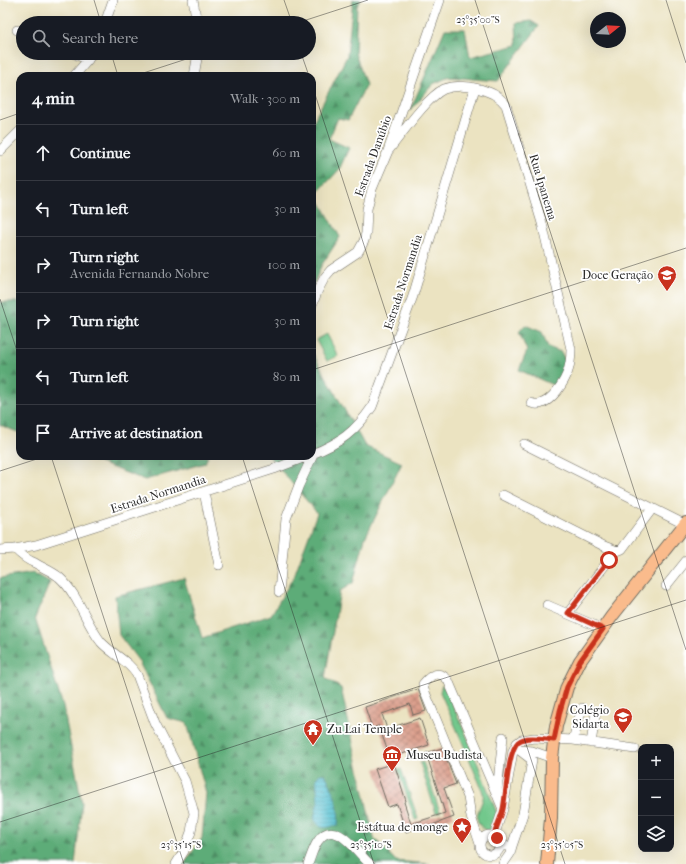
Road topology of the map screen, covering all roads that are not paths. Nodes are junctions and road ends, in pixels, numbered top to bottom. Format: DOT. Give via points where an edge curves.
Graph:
graph roads {
  1 [pos="113,0"];
  2 [pos="193,0"];
  3 [pos="440,0"];
  4 [pos="107,16"];
  5 [pos="196,16"];
  6 [pos="87,60"];
  7 [pos="197,60"];
  8 [pos="77,72"];
  9 [pos="195,72"];
  10 [pos="475,88"];
  11 [pos="16,134"];
  12 [pos="0,151"];
  13 [pos="388,151"];
  14 [pos="316,295"];
  15 [pos="531,403"];
  16 [pos="524,444"];
  17 [pos="316,452"];
  18 [pos="298,460"];
  19 [pos="309,460"];
  20 [pos="204,492"];
  21 [pos="503,495"];
  22 [pos="652,509"];
  23 [pos="686,524"];
  24 [pos="0,550"];
  25 [pos="14,550"];
  26 [pos="609,560"];
  27 [pos="686,561"];
  28 [pos="219,565"];
  29 [pos="666,586"];
  30 [pos="279,592"];
  31 [pos="547,604"];
  32 [pos="568,613"];
  33 [pos="603,629"];
  34 [pos="582,708"];
  35 [pos="596,711"];
  36 [pos="503,737"];
  37 [pos="554,740"];
  38 [pos="573,740"];
  39 [pos="591,743"];
  40 [pos="636,749"];
  41 [pos="516,750"];
  42 [pos="552,758"];
  43 [pos="497,793"];
  44 [pos="503,809"];
  45 [pos="494,836"];
  46 [pos="480,844"];
  47 [pos="499,846"];
  48 [pos="512,846"];
  49 [pos="176,864"];
  50 [pos="308,864"];
  51 [pos="370,864"];
  52 [pos="503,864"];
  53 [pos="547,864"];
  1 -- 4 [label="street"];
  2 -- 5 [label="street"];
  3 -- 13 [label="street, Estrada Danúbio"];
  6 -- 8 [label="street"];
  7 -- 9 [label="street"];
  10 -- 13 [label="street, Rua Ipanema" via="455,86 433,97"];
  10 -- 15 [label="street, Rua Ipanema" via="499,97 506,105 542,223 571,349 571,361 562,384 544,402"];
  10 -- 17 [label="street, Estrada Normandia" via="413,296 372,407 362,422 346,437"];
  11 -- 12 [label="street"];
  13 -- 14 [label="street, Estrada Danúbio" via="372,189 364,241 358,252 331,270"];
  16 -- 22 [label="street"];
  18 -- 20 [label="street, Estrada Normandia"];
  19 -- 30 [label="street" via="286,519"];
  20 -- 25 [label="street, Estrada Normandia"];
  20 -- 28 [label="street"];
  21 -- 22 [label="street" via="617,551 622,549"];
  22 -- 23 [label="street"];
  23 -- 33 [label="main road" via="661,552"];
  24 -- 25 [label="street, Estrada Normandia"];
  25 -- 49 [label="street" via="59,577 80,605 101,641 134,669 155,723 186,781 194,813 191,832"];
  26 -- 32 [label="street"];
  27 -- 29 [label="street"];
  31 -- 32 [label="street"];
  32 -- 33 [label="street"];
  33 -- 37 [label="main road" via="580,661 567,687"];
  34 -- 38 [label="street"];
  35 -- 39 [label="street"];
  36 -- 43 [label="street"];
  37 -- 38 [label="street"];
  37 -- 41 [label="street" via="521,740 517,743"];
  37 -- 42 [label="main road"];
  38 -- 39 [label="street"];
  39 -- 40 [label="street"];
  41 -- 42 [label="street" via="532,751"];
  41 -- 44 [label="street"];
  41 -- 48 [label="street" via="532,760 523,814"];
  42 -- 53 [label="main road"];
  43 -- 44 [label="street"];
  43 -- 46 [label="street" via="448,680 444,675 434,675 423,684 424,690 468,797 471,817"];
  44 -- 45 [label="street"];
  45 -- 46 [label="street" via="485,836"];
  45 -- 47 [label="street"];
  46 -- 47 [label="street" via="487,854 494,854"];
  47 -- 48 [label="street"];
  48 -- 52 [label="street"];
  50 -- 51 [label="street" via="321,836 335,832 342,835"];
}
